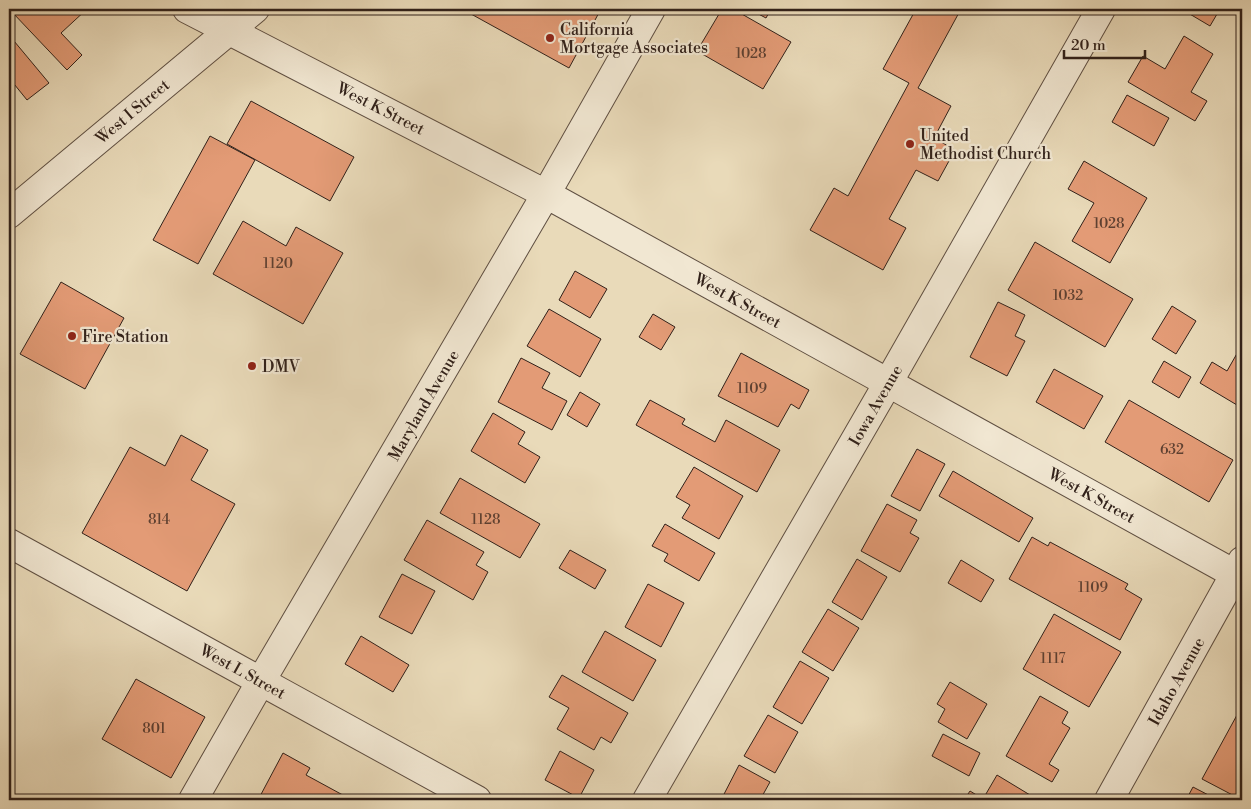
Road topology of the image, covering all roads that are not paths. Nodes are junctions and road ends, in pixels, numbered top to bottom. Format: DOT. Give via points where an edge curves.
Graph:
graph roads {
  1 [pos="187,9"];
  2 [pos="255,9"];
  3 [pos="651,9"];
  4 [pos="1101,9"];
  5 [pos="229,30"];
  6 [pos="546,194"];
  7 [pos="9,214"];
  8 [pos="888,383"];
  9 [pos="9,543"];
  10 [pos="1240,571"];
  11 [pos="261,681"];
  12 [pos="193,800"];
  13 [pos="477,800"];
  14 [pos="647,800"];
  15 [pos="1109,800"];
  1 -- 5 [label="street, West K Street"];
  2 -- 5 [label="street, West I Street"];
  3 -- 6 [label="street, Maryland Avenue"];
  4 -- 8 [label="street, Iowa Avenue"];
  5 -- 6 [label="street, West K Street"];
  5 -- 7 [label="street, West I Street"];
  6 -- 8 [label="street, West K Street"];
  6 -- 11 [label="street, Maryland Avenue"];
  8 -- 10 [label="street, West K Street"];
  8 -- 14 [label="street, Iowa Avenue"];
  9 -- 11 [label="street, West L Street"];
  10 -- 15 [label="street, Idaho Avenue"];
  11 -- 12 [label="street, Maryland Avenue"];
  11 -- 13 [label="street, West L Street"];
}
